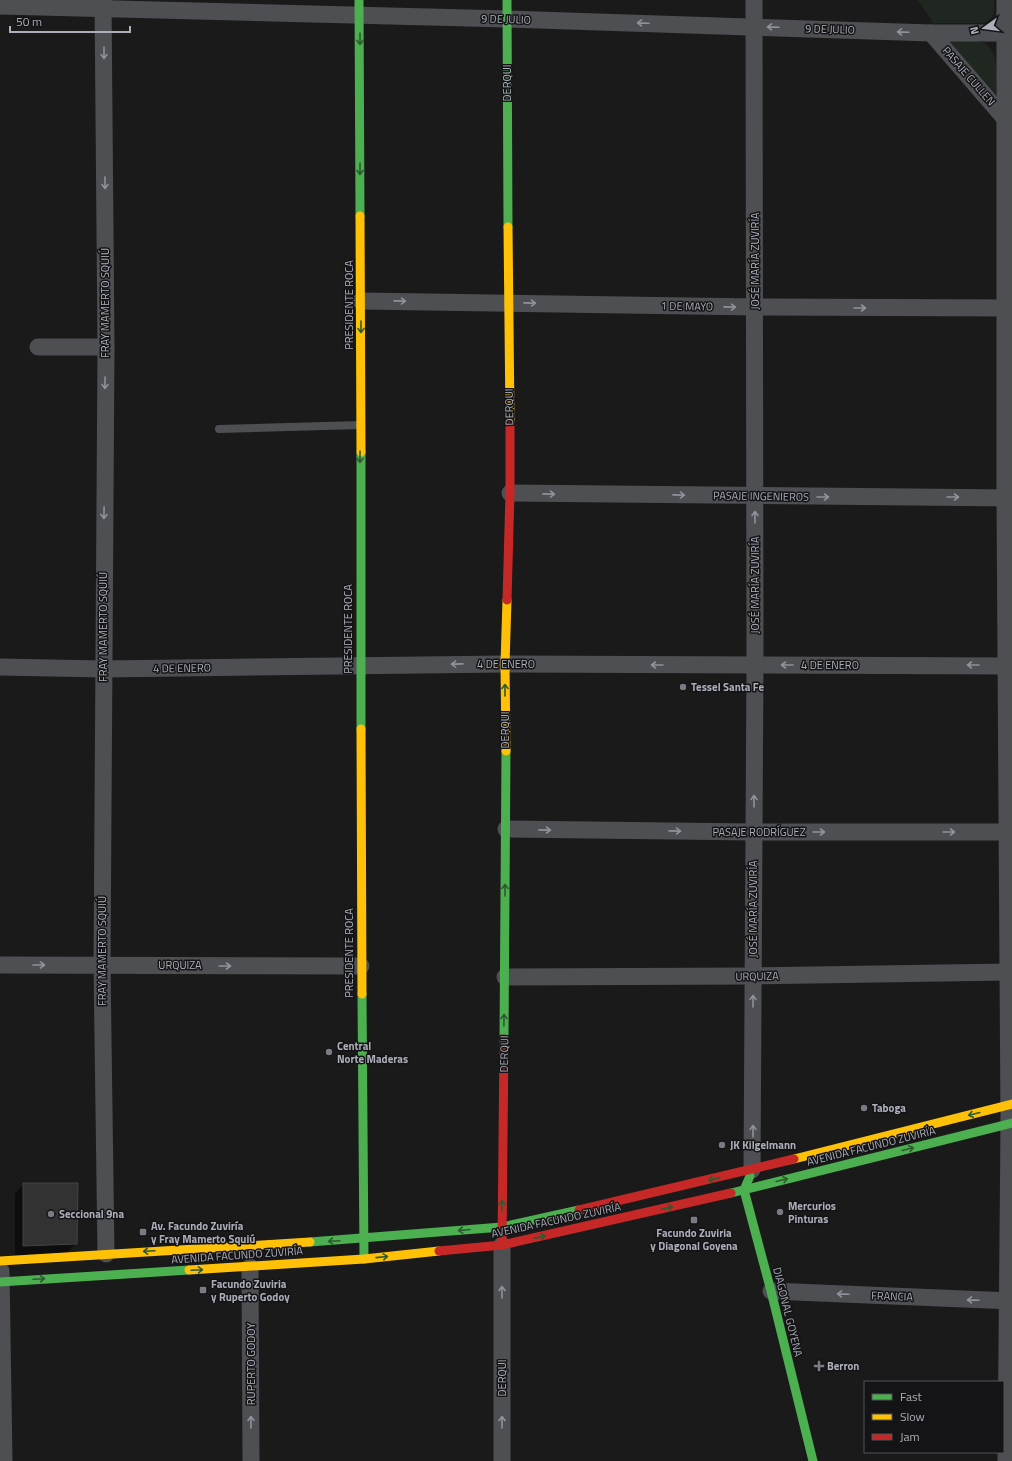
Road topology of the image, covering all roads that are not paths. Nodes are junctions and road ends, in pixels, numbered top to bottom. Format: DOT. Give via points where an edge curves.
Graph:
graph roads {
  1 [pos="507,0"];
  2 [pos="754,0"];
  3 [pos="1005,0"];
  4 [pos="103,4"];
  5 [pos="0,6"];
  6 [pos="360,7"];
  7 [pos="506,19"];
  8 [pos="754,26"];
  9 [pos="931,33"];
  10 [pos="1008,33"];
  11 [pos="1006,120"];
  12 [pos="361,301"];
  13 [pos="508,303"];
  14 [pos="756,307"];
  15 [pos="1009,308"];
  16 [pos="38,347"];
  17 [pos="106,347"];
  18 [pos="360,425"];
  19 [pos="219,429"];
  20 [pos="510,493"];
  21 [pos="755,496"];
  22 [pos="1009,498"];
  23 [pos="505,664"];
  24 [pos="755,665"];
  25 [pos="360,666"];
  26 [pos="1009,666"];
  27 [pos="0,667"];
  28 [pos="103,669"];
  29 [pos="506,829"];
  30 [pos="754,832"];
  31 [pos="1010,832"];
  32 [pos="0,965"];
  33 [pos="102,965"];
  34 [pos="361,966"];
  35 [pos="1009,972"];
  36 [pos="753,976"];
  37 [pos="505,977"];
  38 [pos="1010,1105"];
  39 [pos="1010,1123"];
  40 [pos="752,1170"];
  41 [pos="744,1190"];
  42 [pos="502,1227"];
  43 [pos="364,1239"];
  44 [pos="502,1246"];
  45 [pos="106,1254"];
  46 [pos="364,1259"];
  47 [pos="0,1261"];
  48 [pos="250,1267"];
  49 [pos="1,1282"];
  50 [pos="771,1291"];
  51 [pos="1009,1301"];
  52 [pos="4,1461"];
  53 [pos="251,1461"];
  54 [pos="502,1461"];
  55 [pos="813,1461"];
  56 [pos="1006,1461"];
  1 -- 7 [label="street, DERQUI"];
  2 -- 8 [label="street, JOSÉ MARÍA ZUVIRÍA"];
  3 -- 10 [label="street"];
  4 -- 5 [label="street, 9 DE JULIO"];
  4 -- 6 [label="street, 9 DE JULIO"];
  4 -- 17 [label="street, FRAY MAMERTO SQUIÚ, one-way"];
  6 -- 7 [label="street, 9 DE JULIO"];
  6 -- 12 [label="street, PRESIDENTE ROCA, one-way"];
  8 -- 7 [label="street, 9 DE JULIO, one-way"];
  7 -- 13 [label="street, DERQUI"];
  9 -- 8 [label="street, 9 DE JULIO, one-way"];
  8 -- 14 [label="street, JOSÉ MARÍA ZUVIRÍA"];
  9 -- 10 [label="street, 9 DE JULIO"];
  9 -- 11 [label="street, PASAJE CULLEN"];
  10 -- 11 [label="street"];
  11 -- 15 [label="street"];
  12 -- 13 [label="street, 1 DE MAYO, one-way"];
  12 -- 18 [label="street, PRESIDENTE ROCA, one-way"];
  13 -- 14 [label="street, 1 DE MAYO, one-way"];
  13 -- 20 [label="street, DERQUI"];
  14 -- 15 [label="street, 1 DE MAYO, one-way"];
  14 -- 21 [label="street, JOSÉ MARÍA ZUVIRÍA"];
  15 -- 22 [label="street"];
  16 -- 17 [label="street"];
  17 -- 28 [label="street, FRAY MAMERTO SQUIÚ, one-way"];
  18 -- 19 [label="lane"];
  18 -- 25 [label="street, PRESIDENTE ROCA, one-way"];
  20 -- 21 [label="street, PASAJE INGENIEROS, one-way"];
  20 -- 23 [label="street, DERQUI"];
  21 -- 22 [label="street, PASAJE INGENIEROS, one-way"];
  24 -- 21 [label="street, JOSÉ MARÍA ZUVIRÍA, one-way"];
  22 -- 26 [label="street"];
  24 -- 23 [label="street, 4 DE ENERO, one-way"];
  23 -- 25 [label="street, 4 DE ENERO, one-way"];
  29 -- 23 [label="street, DERQUI, one-way"];
  26 -- 24 [label="street, 4 DE ENERO, one-way"];
  30 -- 24 [label="street, JOSÉ MARÍA ZUVIRÍA, one-way"];
  25 -- 28 [label="street, 4 DE ENERO"];
  25 -- 34 [label="street, PRESIDENTE ROCA"];
  26 -- 31 [label="street"];
  27 -- 28 [label="street, 4 DE ENERO"];
  28 -- 33 [label="street, FRAY MAMERTO SQUIÚ"];
  29 -- 30 [label="street, PASAJE RODRÍGUEZ, one-way"];
  37 -- 29 [label="street, DERQUI, one-way"];
  30 -- 31 [label="street, PASAJE RODRÍGUEZ, one-way"];
  30 -- 36 [label="street, JOSÉ MARÍA ZUVIRÍA"];
  31 -- 35 [label="street"];
  32 -- 33 [label="street, URQUIZA, one-way"];
  33 -- 34 [label="street, URQUIZA, one-way"];
  33 -- 45 [label="street, FRAY MAMERTO SQUIÚ"];
  34 -- 43 [label="street, PRESIDENTE ROCA"];
  35 -- 36 [label="street, URQUIZA"];
  35 -- 38 [label="street"];
  36 -- 37 [label="street, URQUIZA"];
  40 -- 36 [label="street, JOSÉ MARÍA ZUVIRÍA, one-way"];
  42 -- 37 [label="street, DERQUI, one-way"];
  38 -- 39 [label="street"];
  38 -- 40 [label="street, AVENIDA FACUNDO ZUVIRÍA, one-way"];
  41 -- 39 [label="street, AVENIDA FACUNDO ZUVIRÍA, one-way"];
  39 -- 51 [label="street"];
  40 -- 41 [label="street"];
  40 -- 42 [label="street, AVENIDA FACUNDO ZUVIRÍA, one-way"];
  44 -- 41 [label="street, AVENIDA FACUNDO ZUVIRÍA, one-way"];
  41 -- 50 [label="street, DIAGONAL GOYENA"];
  42 -- 43 [label="street, AVENIDA FACUNDO ZUVIRÍA, one-way"];
  42 -- 44 [label="street, DERQUI"];
  43 -- 45 [label="street, AVENIDA FACUNDO ZUVIRÍA, one-way"];
  43 -- 46 [label="street, PRESIDENTE ROCA"];
  46 -- 44 [label="street, AVENIDA FACUNDO ZUVIRÍA, one-way"];
  54 -- 44 [label="street, DERQUI, one-way"];
  45 -- 47 [label="street, AVENIDA FACUNDO ZUVIRÍA"];
  46 -- 48 [label="street, AVENIDA FACUNDO ZUVIRÍA"];
  47 -- 49 [label="street"];
  49 -- 48 [label="street, AVENIDA FACUNDO ZUVIRÍA, one-way"];
  53 -- 48 [label="street, RUPERTO GODOY, one-way"];
  49 -- 52 [label="street"];
  51 -- 50 [label="street, FRANCIA, one-way"];
  50 -- 55 [label="street, DIAGONAL GOYENA"];
  51 -- 56 [label="street"];
}
